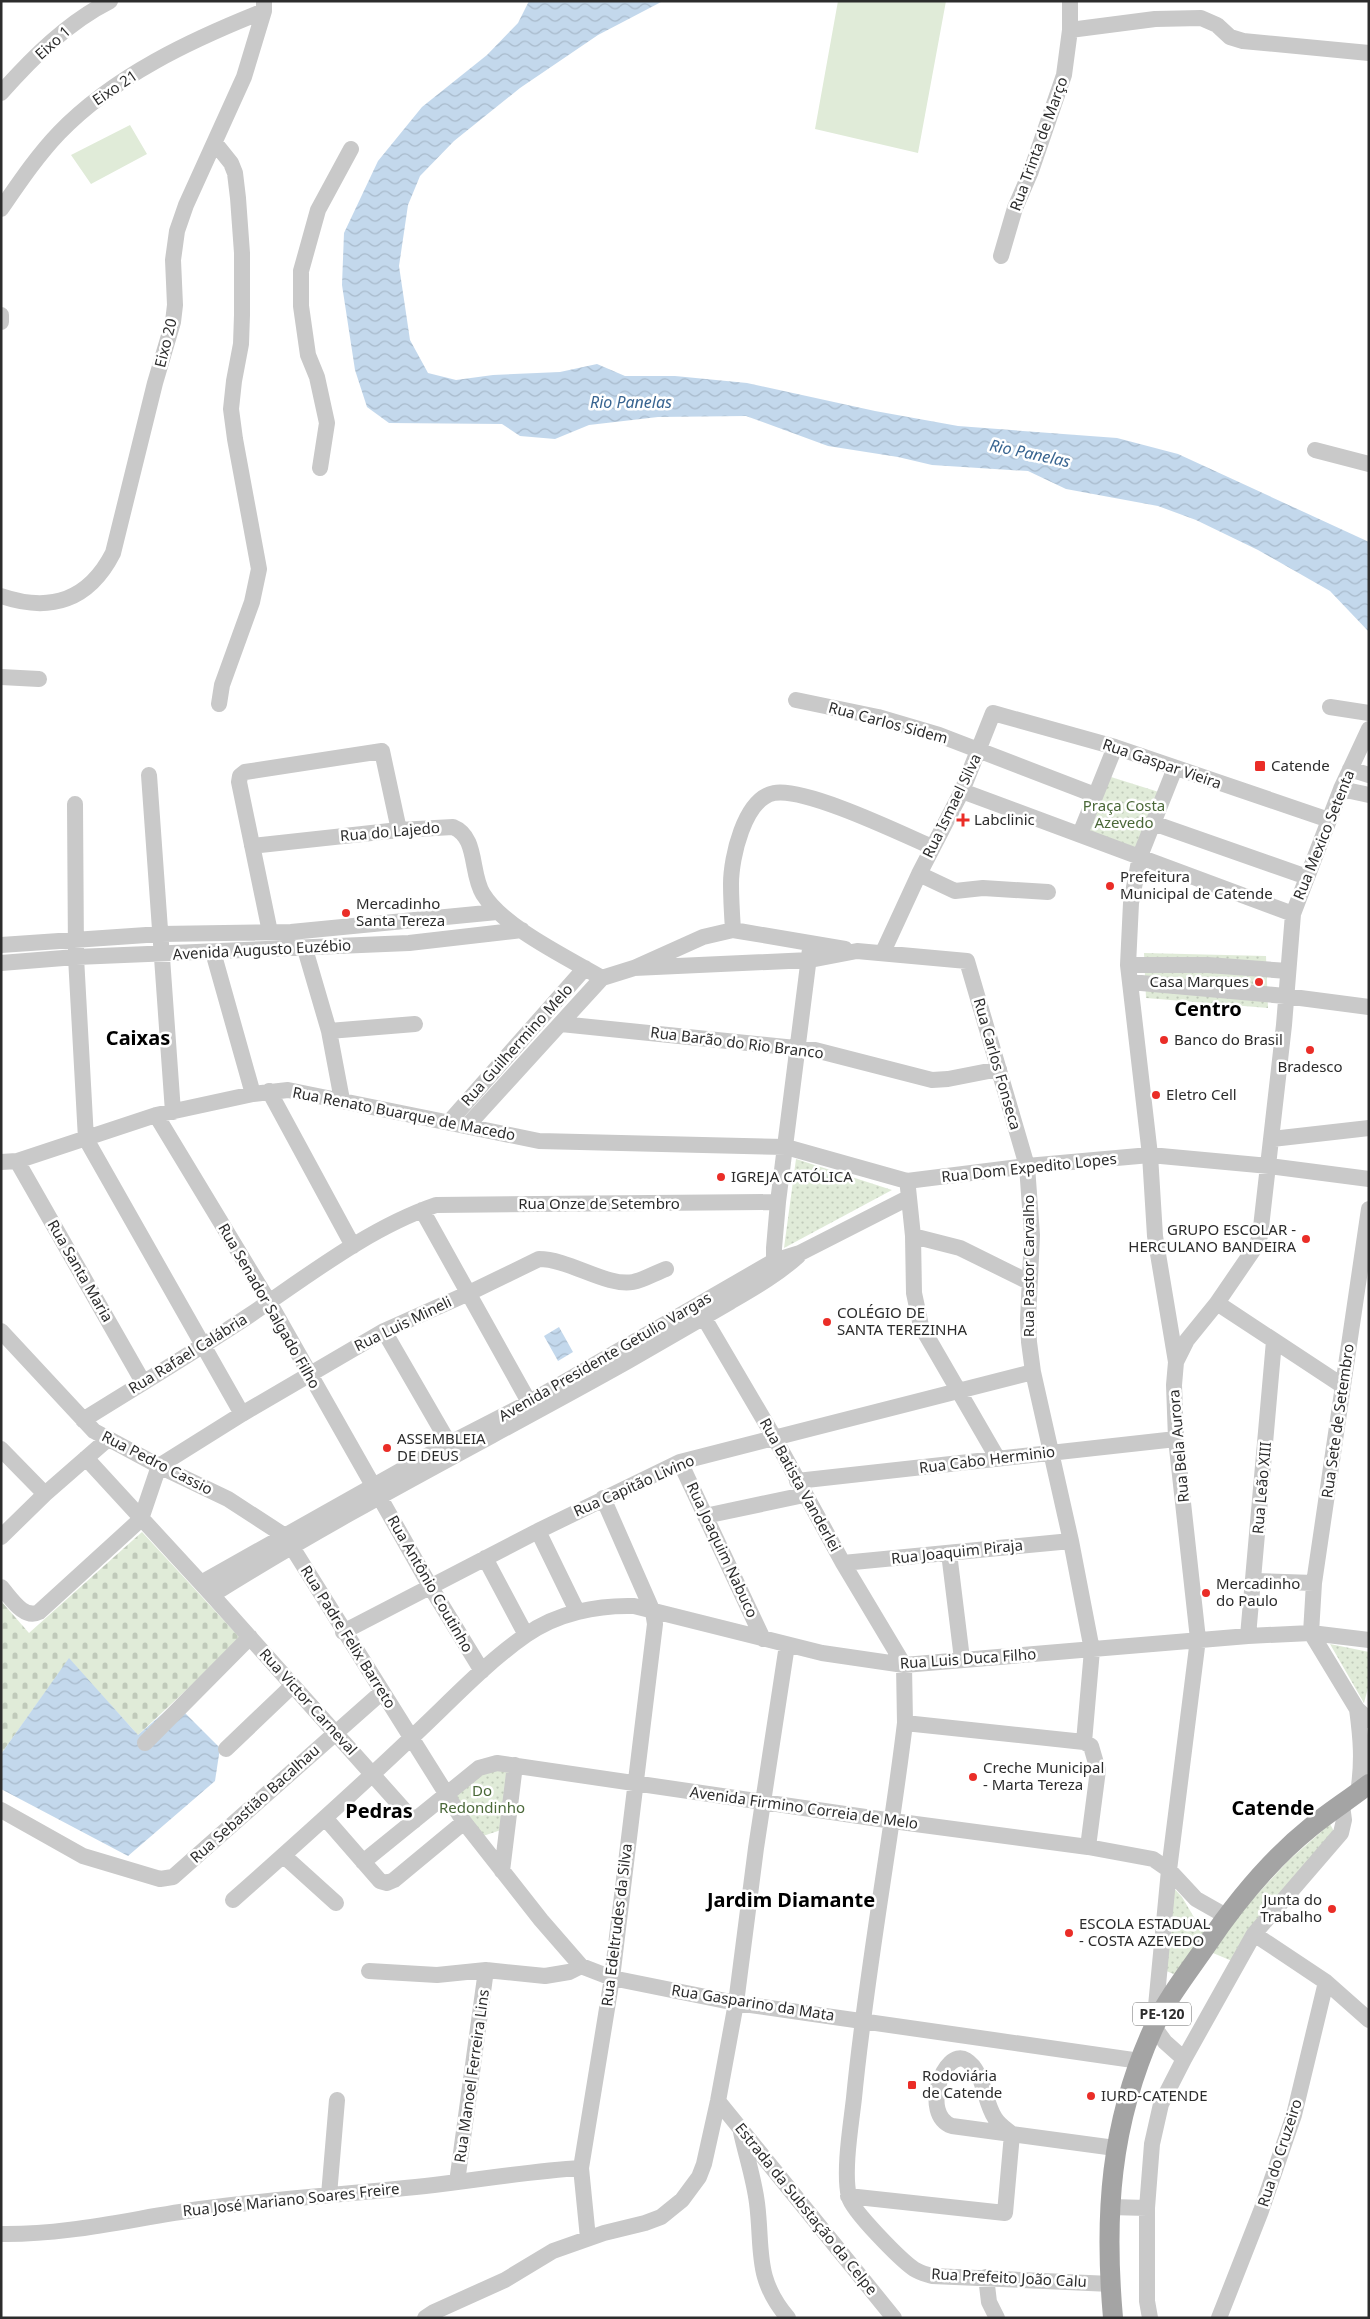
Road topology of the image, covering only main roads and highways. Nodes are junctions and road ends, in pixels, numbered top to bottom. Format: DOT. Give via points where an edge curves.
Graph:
graph roads {
  1 [pos="1364,1788"];
  2 [pos="1113,2318"];
  1 -- 2 [label="main road, PE-120" via="1310,1827 1226,1916 1154,2027 1126,2102 1115,2148 1110,2207"];
}
